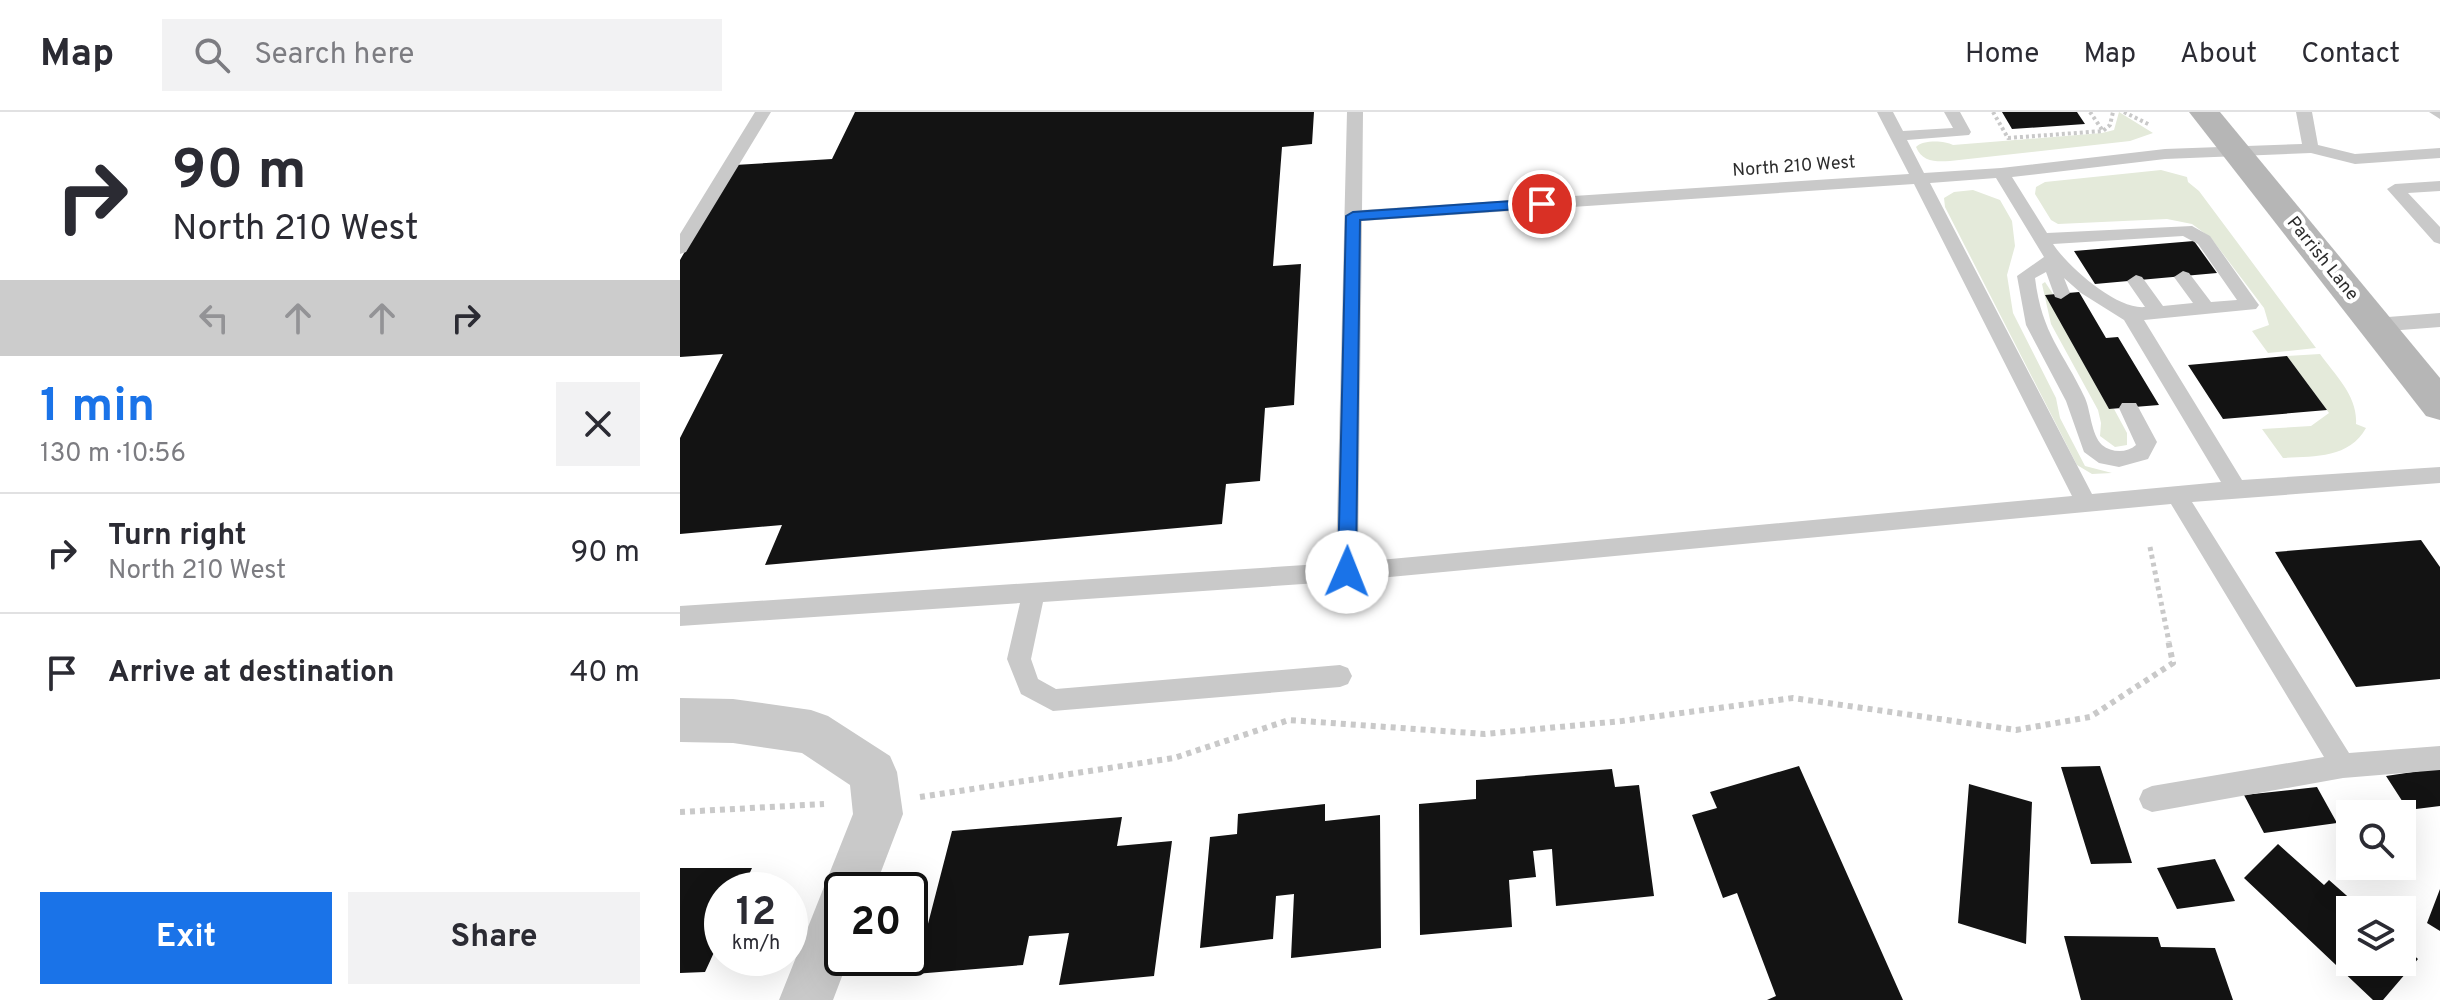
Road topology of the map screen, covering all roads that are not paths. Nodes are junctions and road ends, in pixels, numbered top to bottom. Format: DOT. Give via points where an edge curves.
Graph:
graph roads {
  1 [pos="763,112"];
  2 [pos="1355,112"];
  3 [pos="1885,112"];
  4 [pos="1952,112"];
  5 [pos="2204,112"];
  6 [pos="2304,112"];
  7 [pos="1898,136"];
  8 [pos="2311,148"];
  9 [pos="2236,152"];
  10 [pos="2440,153"];
  11 [pos="2001,173"];
  12 [pos="1919,178"];
  13 [pos="2440,186"];
  14 [pos="1353,216"];
  15 [pos="2440,238"];
  16 [pos="2042,239"];
  17 [pos="680,248"];
  18 [pos="2054,259"];
  19 [pos="2183,277"];
  20 [pos="2136,281"];
  21 [pos="2061,293"];
  22 [pos="2206,308"];
  23 [pos="2158,312"];
  24 [pos="2131,315"];
  25 [pos="2440,320"];
  26 [pos="2375,325"];
  27 [pos="2440,405"];
  28 [pos="2129,408"];
  29 [pos="2440,475"];
  30 [pos="2236,489"];
  31 [pos="2177,495"];
  32 [pos="2086,503"];
  33 [pos="1347,572"];
  34 [pos="1034,591"];
  35 [pos="680,616"];
  36 [pos="1340,676"];
  37 [pos="680,720"];
  38 [pos="2440,758"];
  39 [pos="2343,766"];
  40 [pos="2152,799"];
  41 [pos="858,872"];
  42 [pos="824,954"];
  43 [pos="806,1000"];
  1 -- 17 [label="lane"];
  2 -- 14 [label="lane"];
  3 -- 7 [label="lane"];
  4 -- 7 [label="lane" via="1963,132"];
  5 -- 9 [label="main road, Parrish Lane"];
  6 -- 8 [label="lane"];
  7 -- 12 [label="lane"];
  8 -- 9 [label="lane, North 210 West"];
  8 -- 10 [label="lane, North 210 West" via="2355,159"];
  9 -- 11 [label="lane, North 210 West" via="2105,159"];
  9 -- 26 [label="main road, Parrish Lane"];
  11 -- 12 [label="lane, North 210 West"];
  11 -- 16 [label="lane"];
  12 -- 14 [label="lane, North 210 West"];
  12 -- 32 [label="lane"];
  13 -- 15 [label="lane" via="2395,189"];
  14 -- 33 [label="lane"];
  16 -- 18 [label="lane"];
  16 -- 22 [label="lane" via="2110,241 2156,238 2175,230 2194,233 2250,305"];
  18 -- 21 [label="lane"];
  18 -- 24 [label="lane" via="2087,289"];
  18 -- 28 [label="lane" via="2026,276 2034,323 2098,454 2124,460 2146,448"];
  19 -- 22 [label="lane"];
  20 -- 23 [label="lane"];
  22 -- 23 [label="lane"];
  23 -- 24 [label="lane"];
  24 -- 30 [label="lane"];
  25 -- 26 [label="lane"];
  26 -- 27 [label="main road, Parrish Lane"];
  29 -- 30 [label="lane"];
  30 -- 31 [label="lane"];
  31 -- 32 [label="lane"];
  31 -- 39 [label="lane"];
  32 -- 33 [label="lane"];
  33 -- 34 [label="lane"];
  34 -- 35 [label="lane"];
  34 -- 36 [label="lane" via="1019,659 1029,686 1053,700"];
  37 -- 41 [label="street" via="811,732 873,772 896,806"];
  38 -- 39 [label="lane"];
  39 -- 40 [label="lane"];
  42 -- 43 [label="street"];
}
